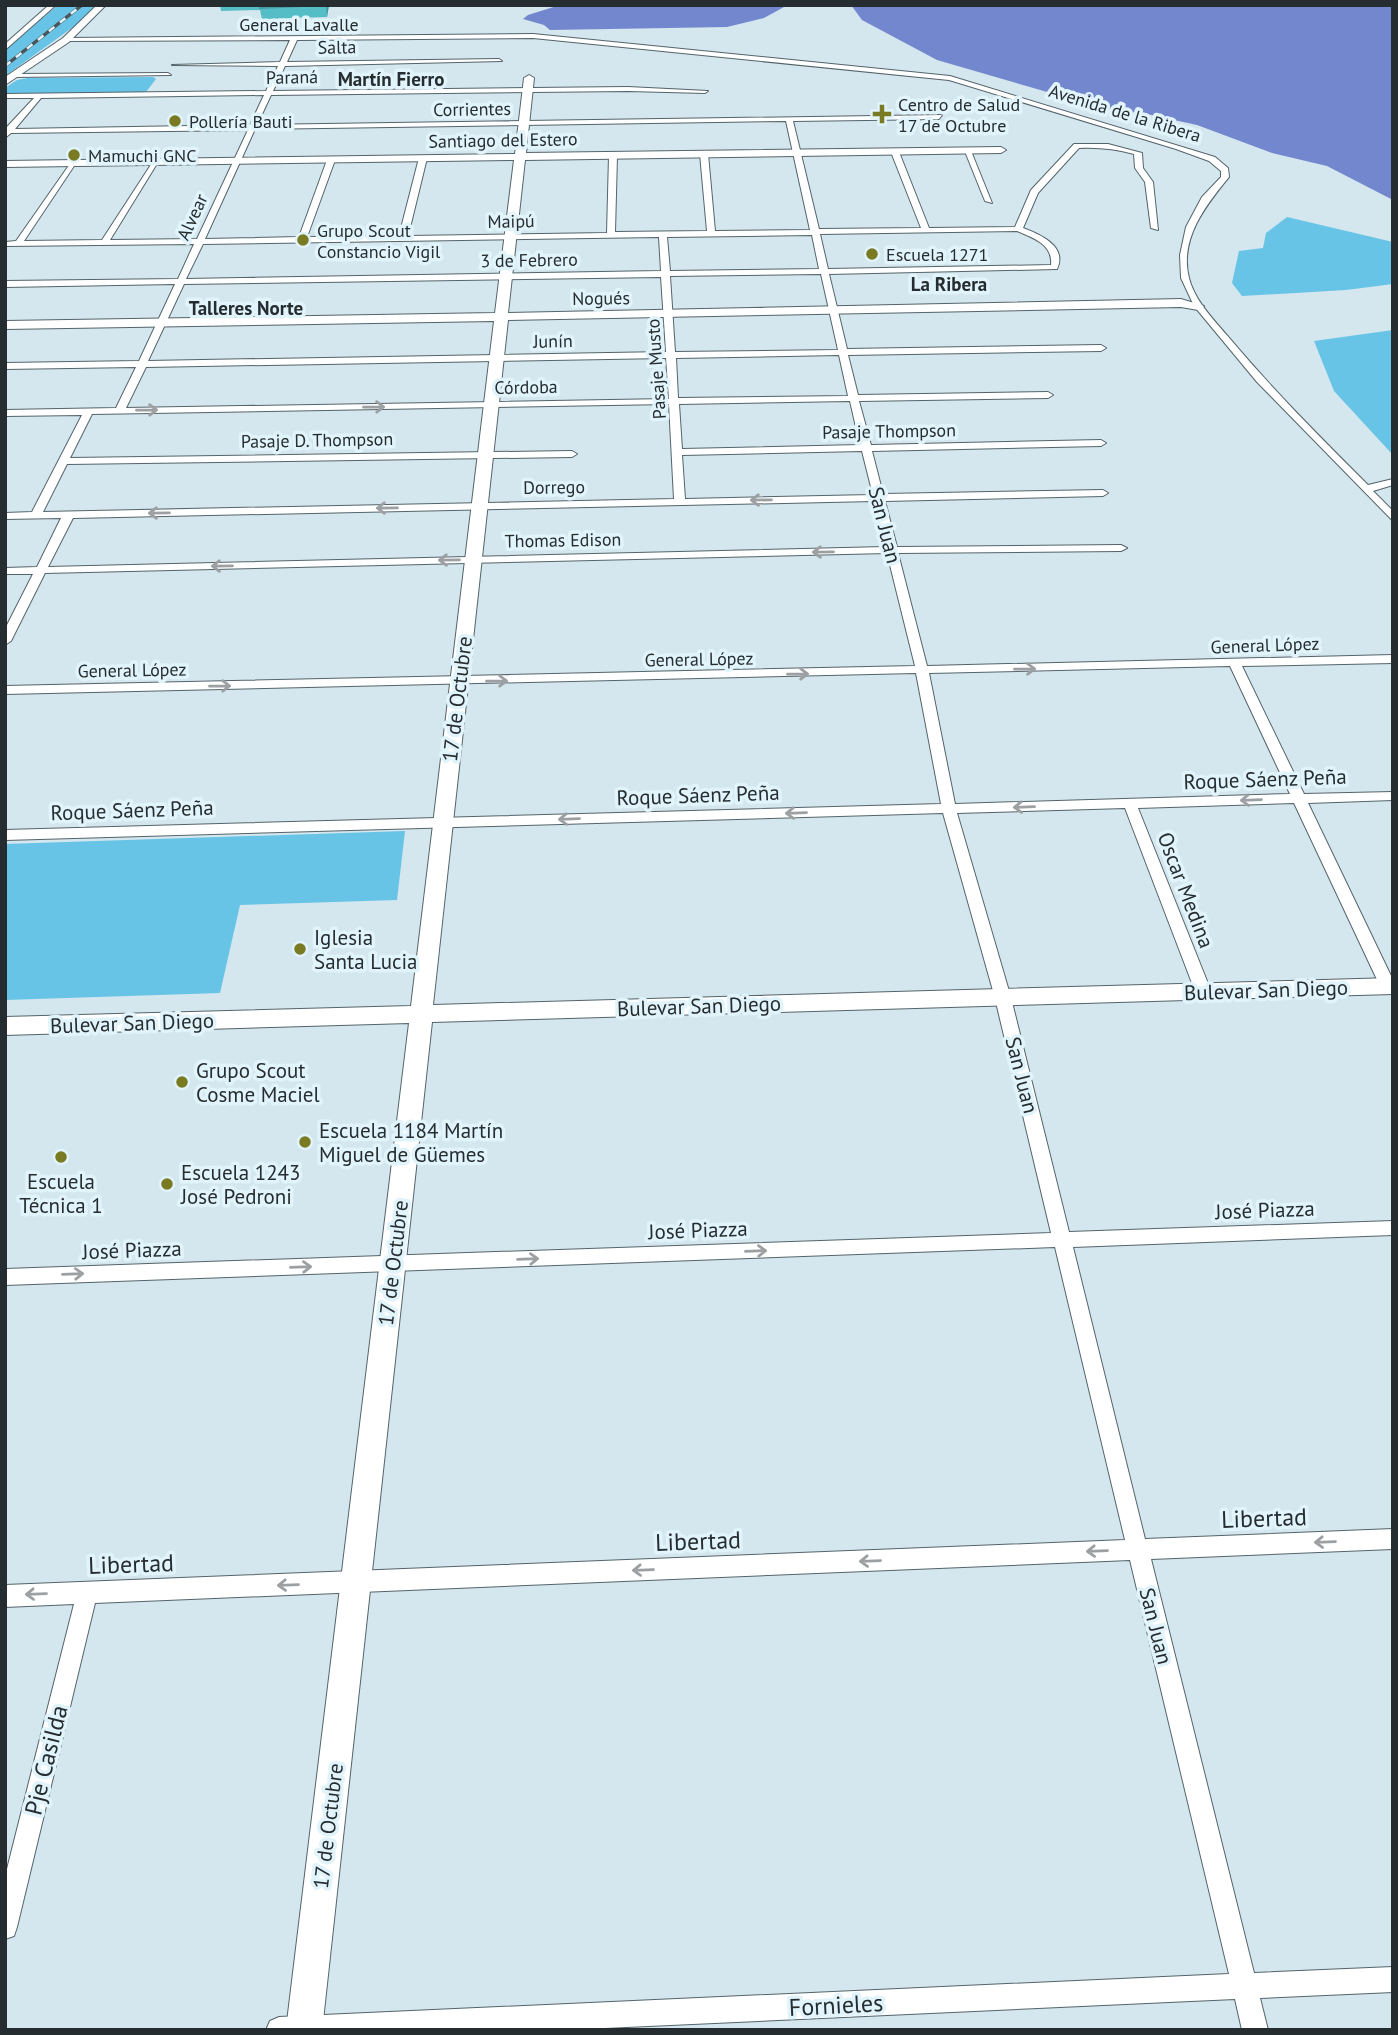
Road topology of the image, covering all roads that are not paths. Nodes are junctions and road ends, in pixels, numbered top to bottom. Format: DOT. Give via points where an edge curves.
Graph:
graph roads {
  1 [pos="53,5"];
  2 [pos="102,5"];
  3 [pos="533,36"];
  4 [pos="295,37"];
  5 [pos="192,38"];
  6 [pos="5,40"];
  7 [pos="16,40"];
  8 [pos="66,40"];
  9 [pos="187,47"];
  10 [pos="5,48"];
  11 [pos="181,56"];
  12 [pos="499,61"];
  13 [pos="283,64"];
  14 [pos="175,65"];
  15 [pos="168,75"];
  16 [pos="16,76"];
  17 [pos="529,78"];
  18 [pos="5,82"];
  19 [pos="528,90"];
  20 [pos="705,90"];
  21 [pos="269,93"];
  22 [pos="155,95"];
  23 [pos="5,96"];
  24 [pos="39,96"];
  25 [pos="939,117"];
  26 [pos="789,120"];
  27 [pos="523,124"];
  28 [pos="253,128"];
  29 [pos="6,133"];
  30 [pos="967,150"];
  31 [pos="1001,150"];
  32 [pos="895,152"];
  33 [pos="797,153"];
  34 [pos="704,154"];
  35 [pos="613,156"];
  36 [pos="518,157"];
  37 [pos="423,158"];
  38 [pos="331,160"];
  39 [pos="237,161"];
  40 [pos="154,162"];
  41 [pos="72,163"];
  42 [pos="5,164"];
  43 [pos="989,201"];
  44 [pos="1155,228"];
  45 [pos="1018,229"];
  46 [pos="926,230"];
  47 [pos="815,232"];
  48 [pos="711,233"];
  49 [pos="663,234"];
  50 [pos="611,235"];
  51 [pos="511,236"];
  52 [pos="403,238"];
  53 [pos="302,240"];
  54 [pos="200,241"];
  55 [pos="105,242"];
  56 [pos="5,244"];
  57 [pos="18,244"];
  58 [pos="824,271"];
  59 [pos="665,274"];
  60 [pos="506,276"];
  61 [pos="181,281"];
  62 [pos="5,284"];
  63 [pos="1198,306"];
  64 [pos="833,310"];
  65 [pos="668,314"];
  66 [pos="501,318"];
  67 [pos="162,322"];
  68 [pos="5,325"];
  69 [pos="1101,348"];
  70 [pos="843,352"];
  71 [pos="671,355"];
  72 [pos="497,358"];
  73 [pos="142,364"];
  74 [pos="5,366"];
  75 [pos="1048,395"];
  76 [pos="854,399"];
  77 [pos="674,402"];
  78 [pos="491,405"];
  79 [pos="89,411"];
  80 [pos="120,411"];
  81 [pos="5,413"];
  82 [pos="1101,443"];
  83 [pos="867,450"];
  84 [pos="677,452"];
  85 [pos="572,454"];
  86 [pos="485,456"];
  87 [pos="63,461"];
  88 [pos="1393,482"];
  89 [pos="1366,489"];
  90 [pos="1103,493"];
  91 [pos="878,497"];
  92 [pos="680,501"];
  93 [pos="480,506"];
  94 [pos="69,514"];
  95 [pos="36,515"];
  96 [pos="5,516"];
  97 [pos="1393,518"];
  98 [pos="1121,548"];
  99 [pos="892,550"];
  100 [pos="473,560"];
  101 [pos="40,570"];
  102 [pos="5,571"];
  103 [pos="5,641"];
  104 [pos="1393,659"];
  105 [pos="1236,664"];
  106 [pos="922,671"];
  107 [pos="460,682"];
  108 [pos="5,690"];
  109 [pos="1393,796"];
  110 [pos="1300,799"];
  111 [pos="1130,804"];
  112 [pos="950,809"];
  113 [pos="443,823"];
  114 [pos="5,835"];
  115 [pos="1390,986"];
  116 [pos="1203,992"];
  117 [pos="1003,998"];
  118 [pos="421,1014"];
  119 [pos="5,1027"];
  120 [pos="1393,1228"];
  121 [pos="1062,1240"];
  122 [pos="393,1264"];
  123 [pos="5,1277"];
  124 [pos="1393,1539"];
  125 [pos="1138,1549"];
  126 [pos="356,1582"];
  127 [pos="87,1592"];
  128 [pos="5,1596"];
  129 [pos="5,1927"];
  130 [pos="1393,1979"];
  131 [pos="1244,1987"];
  132 [pos="296,2029"];
  133 [pos="1255,2030"];
  1 -- 7 [label="street"];
  2 -- 8 [label="street"];
  3 -- 4 [label="street, General Lavalle"];
  3 -- 63 [label="street, Avenida de la Ribera" via="950,78 1212,159 1225,170 1225,177 1205,199 1190,227 1184,255 1185,278"];
  4 -- 5 [label="street, General Lavalle"];
  4 -- 13 [label="street, Alvear"];
  5 -- 8 [label="street, General Lavalle"];
  5 -- 9 [label="street"];
  6 -- 7 [label="street"];
  7 -- 10 [label="street"];
  8 -- 16 [label="street"];
  11 -- 14 [label="street"];
  12 -- 13 [label="street, Salta"];
  13 -- 14 [label="street, Salta"];
  13 -- 21 [label="street, Alvear"];
  14 -- 15 [label="street"];
  15 -- 16 [label="street"];
  15 -- 22 [label="street"];
  16 -- 18 [label="street"];
  17 -- 19 [label="street, 17 de Octubre"];
  19 -- 20 [label="street, Paraná"];
  19 -- 21 [label="street, Paraná"];
  19 -- 27 [label="street, 17 de Octubre"];
  21 -- 22 [label="street, Paraná"];
  21 -- 28 [label="street, Alvear"];
  22 -- 24 [label="street, Paraná"];
  23 -- 24 [label="street, Paraná"];
  24 -- 29 [label="street"];
  25 -- 26 [label="street, Corrientes"];
  26 -- 27 [label="street, Corrientes"];
  26 -- 33 [label="street, San Juan"];
  27 -- 28 [label="street, Corrientes"];
  27 -- 36 [label="street, 17 de Octubre"];
  28 -- 29 [label="street, Corrientes"];
  28 -- 39 [label="street, Alvear"];
  30 -- 31 [label="street, Santiago del Estero"];
  30 -- 32 [label="street, Santiago del Estero"];
  30 -- 43 [label="street"];
  32 -- 33 [label="street, Santiago del Estero"];
  32 -- 46 [label="street"];
  33 -- 34 [label="street, Santiago del Estero"];
  33 -- 47 [label="street, San Juan"];
  34 -- 35 [label="street, Santiago del Estero"];
  34 -- 48 [label="street"];
  35 -- 36 [label="street, Santiago del Estero"];
  35 -- 50 [label="street"];
  36 -- 37 [label="street, Santiago del Estero"];
  36 -- 51 [label="street, 17 de Octubre"];
  37 -- 38 [label="street, Santiago del Estero"];
  37 -- 52 [label="street"];
  38 -- 39 [label="street, Santiago del Estero"];
  38 -- 53 [label="street"];
  39 -- 40 [label="street, Santiago del Estero"];
  39 -- 54 [label="street, Alvear"];
  40 -- 41 [label="street, Santiago del Estero"];
  40 -- 55 [label="street"];
  41 -- 42 [label="street, Santiago del Estero"];
  41 -- 57 [label="street"];
  44 -- 45 [label="street" via="1149,182 1139,168 1138,153 1120,147 1077,146 1034,192"];
  45 -- 46 [label="street, Maipú"];
  45 -- 58 [label="street, 3 de Febrero" via="1045,240 1056,257 1054,267"];
  46 -- 47 [label="street, Maipú"];
  47 -- 48 [label="street, Maipú"];
  47 -- 58 [label="street, San Juan"];
  48 -- 49 [label="street, Maipú"];
  49 -- 50 [label="street, Maipú"];
  49 -- 59 [label="street, Pasaje Musto"];
  50 -- 51 [label="street, Maipú"];
  51 -- 52 [label="street, Maipú"];
  51 -- 60 [label="street, 17 de Octubre"];
  52 -- 53 [label="street, Maipú"];
  53 -- 54 [label="street, Maipú"];
  54 -- 55 [label="street, Maipú"];
  54 -- 61 [label="street, Alvear"];
  55 -- 57 [label="street, Maipú"];
  56 -- 57 [label="street, Maipú"];
  58 -- 59 [label="street, 3 de Febrero"];
  58 -- 64 [label="street, San Juan"];
  59 -- 60 [label="street, 3 de Febrero"];
  59 -- 65 [label="street, Pasaje Musto"];
  60 -- 61 [label="street, 3 de Febrero"];
  60 -- 66 [label="street, 17 de Octubre"];
  61 -- 62 [label="street, 3 de Febrero"];
  61 -- 67 [label="street, Alvear"];
  63 -- 64 [label="street, Nogués"];
  63 -- 89 [label="street, Avenida de la Ribera" via="1261,380"];
  64 -- 65 [label="street, Nogués"];
  64 -- 70 [label="street, San Juan"];
  65 -- 66 [label="street, Nogués"];
  65 -- 71 [label="street, Pasaje Musto"];
  66 -- 67 [label="street, Nogués"];
  66 -- 72 [label="street, 17 de Octubre"];
  67 -- 68 [label="street, Nogués"];
  67 -- 73 [label="street, Alvear"];
  69 -- 70 [label="street, Junín"];
  70 -- 71 [label="street, Junín"];
  70 -- 76 [label="street, San Juan"];
  71 -- 72 [label="street, Junín"];
  71 -- 77 [label="street, Pasaje Musto"];
  72 -- 73 [label="street, Junín"];
  72 -- 78 [label="street, 17 de Octubre"];
  73 -- 74 [label="street, Junín"];
  73 -- 80 [label="street, Alvear"];
  75 -- 76 [label="street, Córdoba"];
  76 -- 77 [label="street, Córdoba"];
  76 -- 83 [label="street, San Juan"];
  77 -- 78 [label="street, Córdoba"];
  77 -- 84 [label="street, Pasaje Musto"];
  80 -- 78 [label="street, Córdoba, one-way"];
  78 -- 86 [label="street, 17 de Octubre"];
  79 -- 80 [label="street, Córdoba"];
  79 -- 81 [label="street, Córdoba"];
  79 -- 87 [label="street"];
  82 -- 83 [label="street, Pasaje Thompson"];
  83 -- 84 [label="street, Pasaje Thompson"];
  83 -- 91 [label="street, San Juan"];
  84 -- 92 [label="street, Pasaje Musto"];
  85 -- 86 [label="street, Pasaje D. Thompson"];
  86 -- 87 [label="street, Pasaje D. Thompson"];
  86 -- 93 [label="street, 17 de Octubre"];
  87 -- 95 [label="street"];
  88 -- 89 [label="street"];
  89 -- 97 [label="street, Avenida de la Ribera"];
  90 -- 91 [label="street, Dorrego"];
  91 -- 92 [label="street, Dorrego, one-way"];
  91 -- 99 [label="street, San Juan"];
  92 -- 93 [label="street, Dorrego"];
  93 -- 94 [label="street, Dorrego, one-way"];
  93 -- 100 [label="street, 17 de Octubre"];
  94 -- 95 [label="street, Dorrego"];
  94 -- 101 [label="street"];
  95 -- 96 [label="street, Dorrego"];
  98 -- 99 [label="street, Thomas Edison"];
  99 -- 100 [label="street, Thomas Edison, one-way"];
  99 -- 106 [label="street, San Juan"];
  100 -- 101 [label="street, Thomas Edison, one-way"];
  100 -- 107 [label="street, 17 de Octubre"];
  101 -- 102 [label="street, Thomas Edison"];
  101 -- 103 [label="street"];
  104 -- 105 [label="street, General López"];
  106 -- 105 [label="street, General López, one-way"];
  105 -- 110 [label="street"];
  107 -- 106 [label="street, General López, one-way"];
  106 -- 112 [label="street, San Juan"];
  108 -- 107 [label="street, General López, one-way"];
  107 -- 113 [label="street, 17 de Octubre"];
  109 -- 110 [label="street, Roque Sáenz Peña"];
  110 -- 111 [label="street, Roque Sáenz Peña, one-way"];
  110 -- 115 [label="street"];
  111 -- 112 [label="street, Roque Sáenz Peña, one-way"];
  111 -- 116 [label="street, Oscar Medina"];
  112 -- 113 [label="street, Roque Sáenz Peña, one-way"];
  112 -- 117 [label="street, San Juan"];
  113 -- 114 [label="street, Roque Sáenz Peña"];
  113 -- 118 [label="street, 17 de Octubre"];
  115 -- 116 [label="street, Bulevar San Diego"];
  116 -- 117 [label="street, Bulevar San Diego"];
  117 -- 118 [label="street, Bulevar San Diego"];
  117 -- 121 [label="street, San Juan"];
  118 -- 119 [label="street, Bulevar San Diego"];
  118 -- 122 [label="street, 17 de Octubre"];
  120 -- 121 [label="street, José Piazza"];
  122 -- 121 [label="street, José Piazza, one-way"];
  121 -- 125 [label="street, San Juan"];
  123 -- 122 [label="street, José Piazza, one-way"];
  122 -- 126 [label="street, 17 de Octubre"];
  124 -- 125 [label="street, Libertad, one-way"];
  125 -- 126 [label="street, Libertad, one-way"];
  125 -- 131 [label="street, San Juan"];
  126 -- 127 [label="street, Libertad, one-way"];
  126 -- 132 [label="street, 17 de Octubre"];
  127 -- 128 [label="street, Libertad, one-way"];
  127 -- 129 [label="street, Pje Casilda"];
  130 -- 131 [label="street, Fornieles"];
  131 -- 132 [label="street, Fornieles"];
  131 -- 133 [label="street, San Juan"];
}
